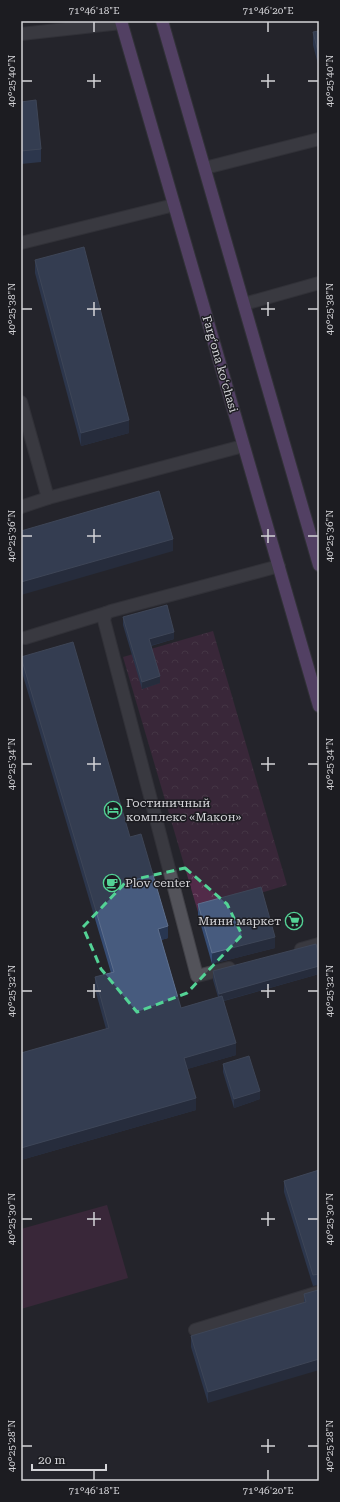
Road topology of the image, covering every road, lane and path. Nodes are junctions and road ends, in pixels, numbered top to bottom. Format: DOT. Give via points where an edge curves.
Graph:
graph roads {
  1 [pos="162,21"];
  2 [pos="121,22"];
  3 [pos="21,34"];
  4 [pos="319,139"];
  5 [pos="205,168"];
  6 [pos="174,205"];
  7 [pos="21,243"];
  8 [pos="319,283"];
  9 [pos="244,304"];
  10 [pos="21,402"];
  11 [pos="243,446"];
  12 [pos="48,498"];
  13 [pos="21,507"];
  14 [pos="319,565"];
  15 [pos="279,566"];
  16 [pos="106,614"];
  17 [pos="25,638"];
  18 [pos="319,706"];
  19 [pos="319,944"];
  20 [pos="289,952"];
  21 [pos="243,964"];
  22 [pos="319,1292"];
  23 [pos="195,1330"];
  1 -- 5 [label="main road"];
  2 -- 3 [label="street"];
  2 -- 6 [label="main road, Fargʻona koʻchasi"];
  4 -- 5 [label="street"];
  5 -- 9 [label="main road"];
  6 -- 7 [label="street"];
  6 -- 11 [label="main road, Fargʻona koʻchasi"];
  8 -- 9 [label="street"];
  9 -- 14 [label="main road"];
  10 -- 12 [label="street"];
  11 -- 12 [label="street"];
  11 -- 15 [label="main road, Fargʻona koʻchasi"];
  12 -- 13 [label="street"];
  15 -- 16 [label="street"];
  15 -- 18 [label="main road, Fargʻona koʻchasi"];
  16 -- 17 [label="street"];
  16 -- 21 [label="street" via="104,624 197,976"];
  19 -- 20 [label="street"];
  22 -- 23 [label="street"];
}
